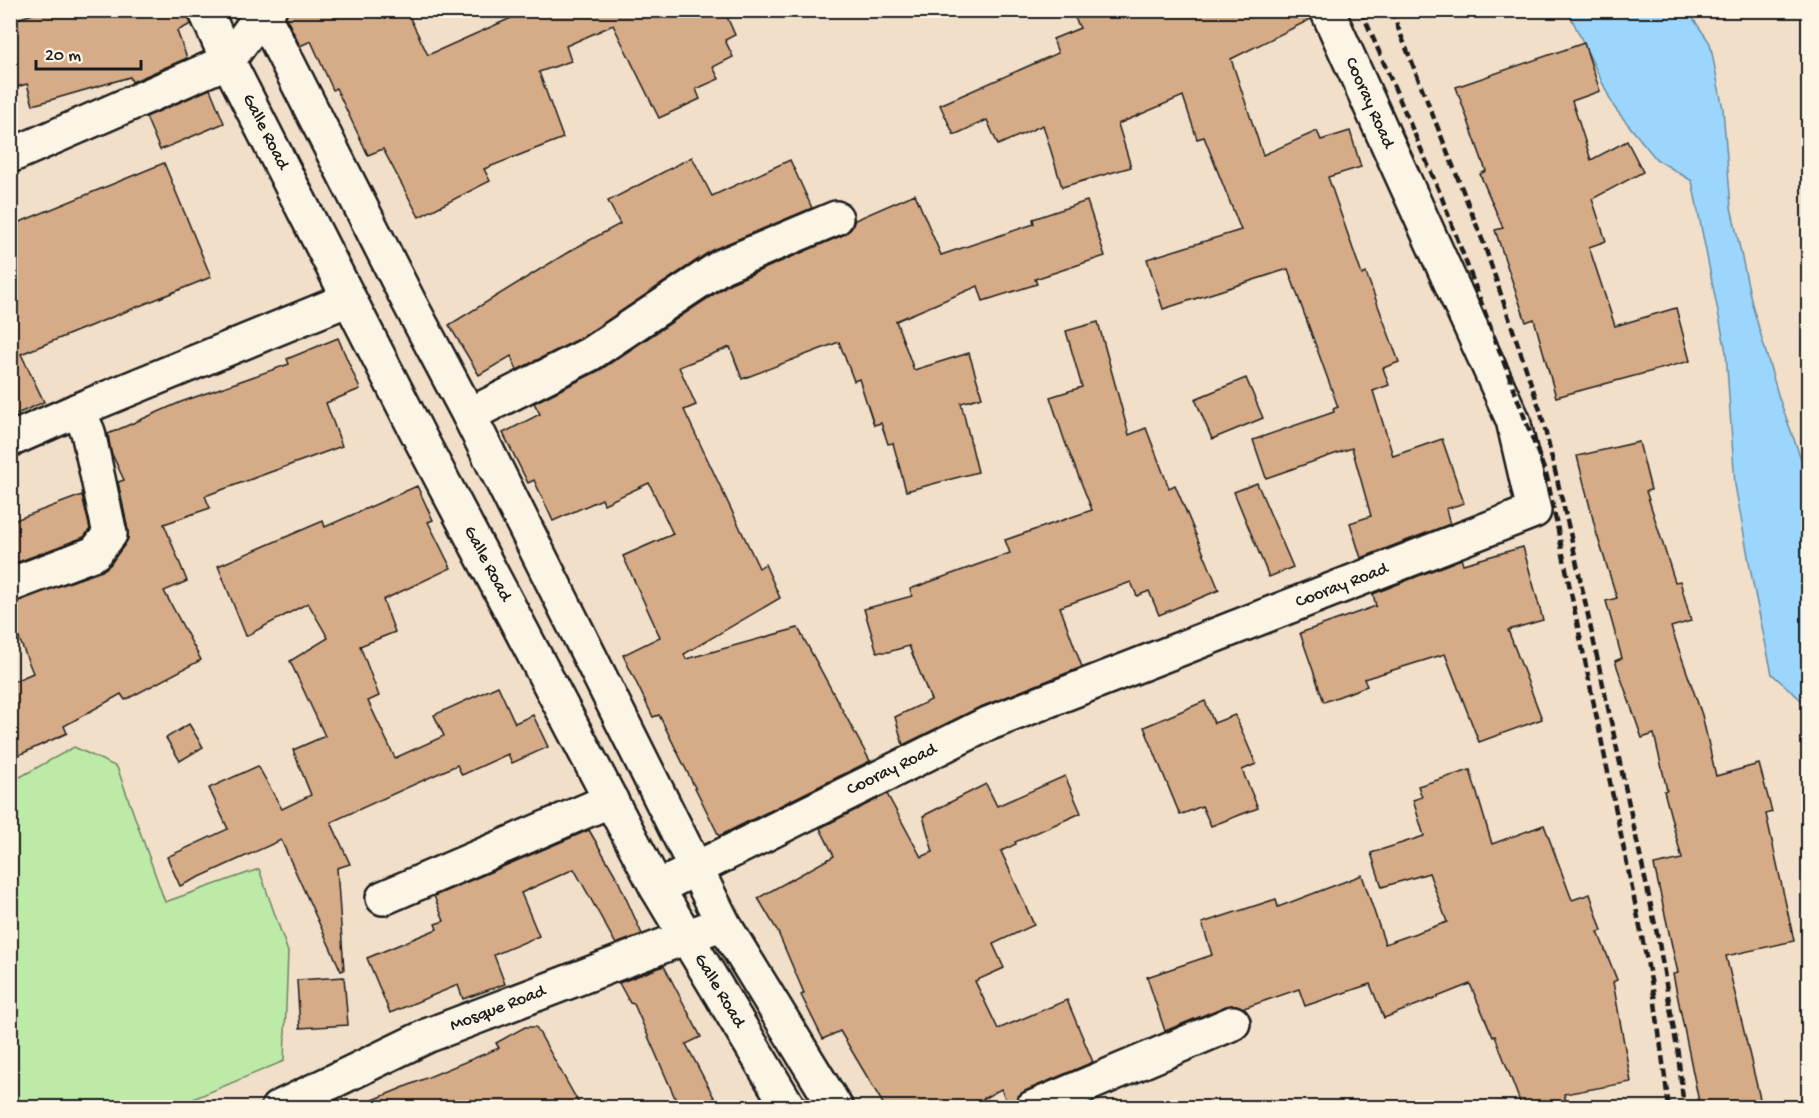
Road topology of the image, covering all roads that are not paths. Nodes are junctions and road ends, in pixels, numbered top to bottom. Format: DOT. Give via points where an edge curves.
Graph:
graph roads {
  1 [pos="205,10"];
  2 [pos="1327,10"];
  3 [pos="264,12"];
  4 [pos="228,61"];
  5 [pos="10,156"];
  6 [pos="836,218"];
  7 [pos="349,299"];
  8 [pos="78,410"];
  9 [pos="469,415"];
  10 [pos="10,440"];
  11 [pos="10,585"];
  12 [pos="611,800"];
  13 [pos="696,870"];
  14 [pos="657,888"];
  15 [pos="383,898"];
  16 [pos="723,922"];
  17 [pos="687,937"];
  18 [pos="1233,1023"];
  19 [pos="278,1107"];
  20 [pos="789,1107"];
  21 [pos="836,1107"];
  22 [pos="1032,1107"];
  1 -- 4 [label="main road, Galle Road"];
  2 -- 13 [label="main road, Cooray Road" via="1513,420 1534,511 985,725"];
  3 -- 4 [label="main road"];
  3 -- 9 [label="main road"];
  4 -- 5 [label="main road"];
  4 -- 7 [label="main road, Galle Road"];
  6 -- 9 [label="main road" via="722,266 590,354"];
  7 -- 8 [label="main road"];
  7 -- 12 [label="main road, Galle Road"];
  8 -- 10 [label="main road"];
  8 -- 11 [label="main road" via="88,432 110,534 95,553"];
  9 -- 13 [label="main road"];
  12 -- 14 [label="main road, Galle Road"];
  12 -- 15 [label="main road"];
  13 -- 14 [label="main road, Cooray Road"];
  13 -- 16 [label="main road"];
  14 -- 17 [label="main road, Galle Road"];
  16 -- 17 [label="main road, Mosque Road"];
  16 -- 21 [label="main road"];
  17 -- 19 [label="main road, Mosque Road" via="429,1035"];
  17 -- 20 [label="main road, Galle Road"];
  18 -- 22 [label="main road"];
}
